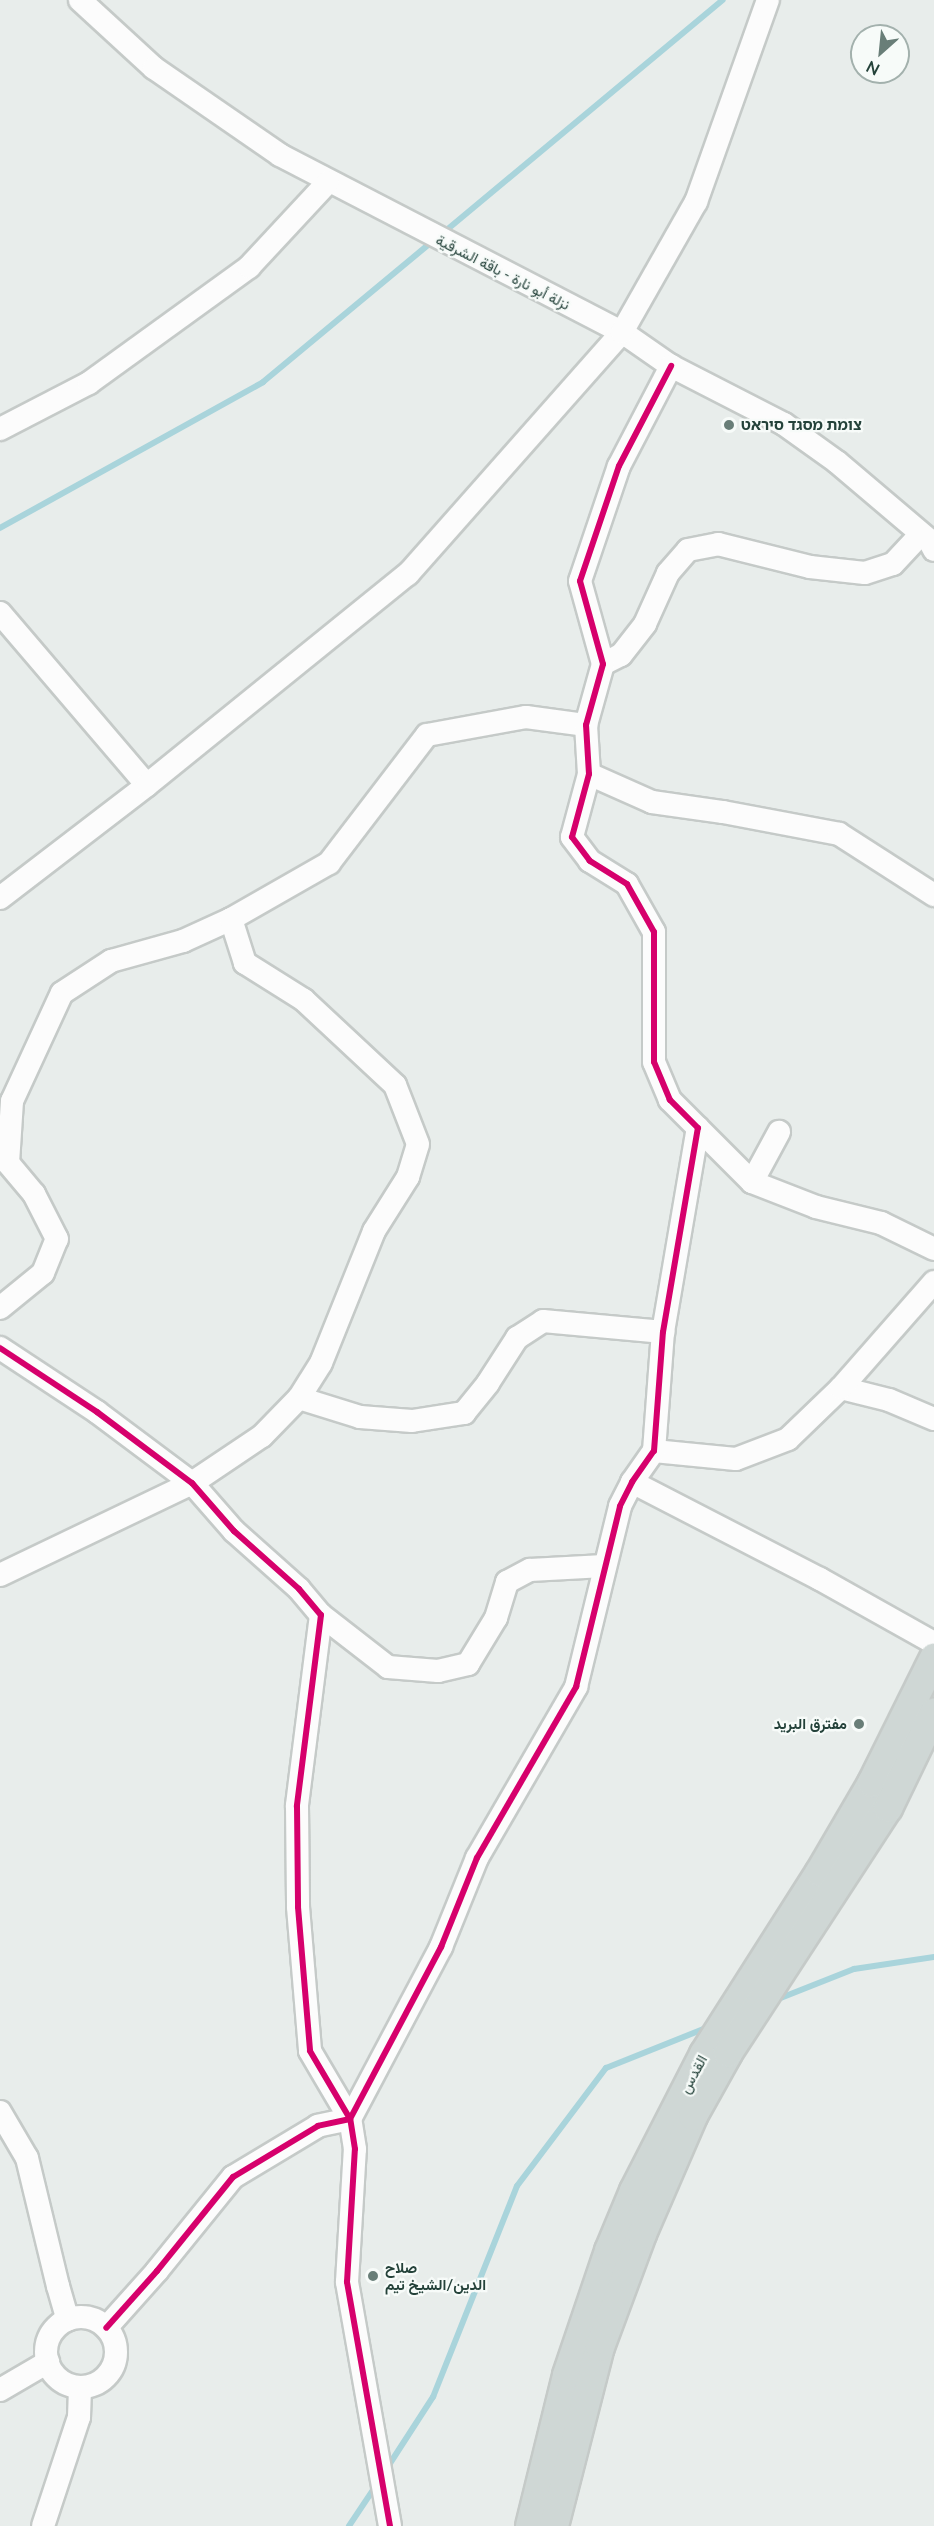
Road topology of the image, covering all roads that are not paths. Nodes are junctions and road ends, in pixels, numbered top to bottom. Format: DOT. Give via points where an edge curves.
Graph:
graph roads {
  1 [pos="80,0"];
  2 [pos="768,0"];
  3 [pos="328,182"];
  4 [pos="622,332"];
  5 [pos="671,366"];
  6 [pos="0,429"];
  7 [pos="929,541"];
  8 [pos="0,613"];
  9 [pos="603,664"];
  10 [pos="586,726"];
  11 [pos="589,774"];
  12 [pos="147,785"];
  13 [pos="934,895"];
  14 [pos="0,898"];
  15 [pos="231,919"];
  16 [pos="698,1128"];
  17 [pos="779,1132"];
  18 [pos="752,1182"];
  19 [pos="934,1249"];
  20 [pos="934,1282"];
  21 [pos="0,1308"];
  22 [pos="663,1332"];
  23 [pos="0,1348"];
  24 [pos="841,1388"];
  25 [pos="298,1398"];
  26 [pos="934,1419"];
  27 [pos="654,1451"];
  28 [pos="632,1482"];
  29 [pos="192,1483"];
  30 [pos="604,1566"];
  31 [pos="2,1579"];
  32 [pos="321,1616"];
  33 [pos="934,1643"];
  34 [pos="934,1658"];
  35 [pos="934,1713"];
  36 [pos="0,2112"];
  37 [pos="350,2119"];
  38 [pos="68,2320"];
  39 [pos="106,2328"];
  40 [pos="48,2362"];
  41 [pos="80,2387"];
  42 [pos="0,2390"];
  43 [pos="44,2526"];
  44 [pos="390,2526"];
  45 [pos="530,2526"];
  46 [pos="554,2526"];
  1 -- 3 [label="street, نزلة أبو نارة - باقة الشرقية" via="154,68 280,155"];
  2 -- 4 [label="street" via="696,202"];
  3 -- 4 [label="street, نزلة أبو نارة - باقة الشرقية"];
  3 -- 6 [label="street" via="249,267 89,383"];
  4 -- 5 [label="street, نزلة أبو نارة - باقة الشرقية"];
  4 -- 12 [label="street" via="408,574"];
  5 -- 7 [label="street, نزلة أبو نارة - باقة الشرقية" via="783,424 837,462"];
  5 -- 9 [label="street" via="619,466 579,581"];
  7 -- 9 [label="street" via="893,564 865,573 810,567 718,544 688,550 668,573 645,624 621,655"];
  8 -- 12 [label="street"];
  9 -- 10 [label="street"];
  10 -- 11 [label="street"];
  10 -- 15 [label="street" via="526,717 427,735 329,863"];
  11 -- 13 [label="street" via="652,802 839,834"];
  11 -- 16 [label="street" via="572,837 590,861 627,884 654,932 654,1062 670,1100"];
  12 -- 14 [label="street"];
  15 -- 21 [label="street" via="183,941 111,961 62,993 12,1101 8,1163 34,1194 57,1239 43,1273"];
  15 -- 25 [label="street" via="245,963 304,1000 395,1085 418,1144 408,1177 374,1231 321,1363"];
  16 -- 18 [label="street"];
  16 -- 22 [label="street"];
  17 -- 18 [label="street"];
  18 -- 19 [label="street" via="816,1207 881,1223"];
  20 -- 24 [label="street"];
  22 -- 25 [label="street" via="543,1320 517,1338 464,1413 412,1421 360,1417"];
  22 -- 27 [label="street"];
  23 -- 29 [label="street" via="97,1412"];
  24 -- 26 [label="street"];
  24 -- 27 [label="street" via="788,1438 756,1453 736,1459"];
  25 -- 29 [label="street" via="262,1436"];
  27 -- 28 [label="street"];
  28 -- 30 [label="street" via="620,1506"];
  28 -- 33 [label="street"];
  29 -- 31 [label="street"];
  29 -- 32 [label="street" via="234,1531 299,1589"];
  30 -- 32 [label="street" via="530,1569 507,1582 496,1618 468,1664 438,1671 388,1667"];
  30 -- 37 [label="street" via="576,1687 477,1858 441,1947"];
  32 -- 37 [label="street" via="297,1806 298,1907 310,2051"];
  34 -- 45 [label="main road, القدس" via="867,1792 704,2054 634,2191 609,2251 567,2376"];
  35 -- 46 [label="main road, القدس" via="888,1808 728,2053 693,2116 603,2338"];
  36 -- 38 [label="street" via="27,2158"];
  37 -- 39 [label="street" via="318,2126 232,2177"];
  37 -- 44 [label="street" via="354,2149 347,2282"];
  38 -- 39 [label="street" via="87,2318"];
  38 -- 40 [label="street" via="49,2337"];
  39 -- 41 [label="street" via="116,2349 115,2361 102,2380"];
  40 -- 41 [label="street" via="58,2379"];
  40 -- 42 [label="street"];
  41 -- 43 [label="street" via="79,2417"];
}
